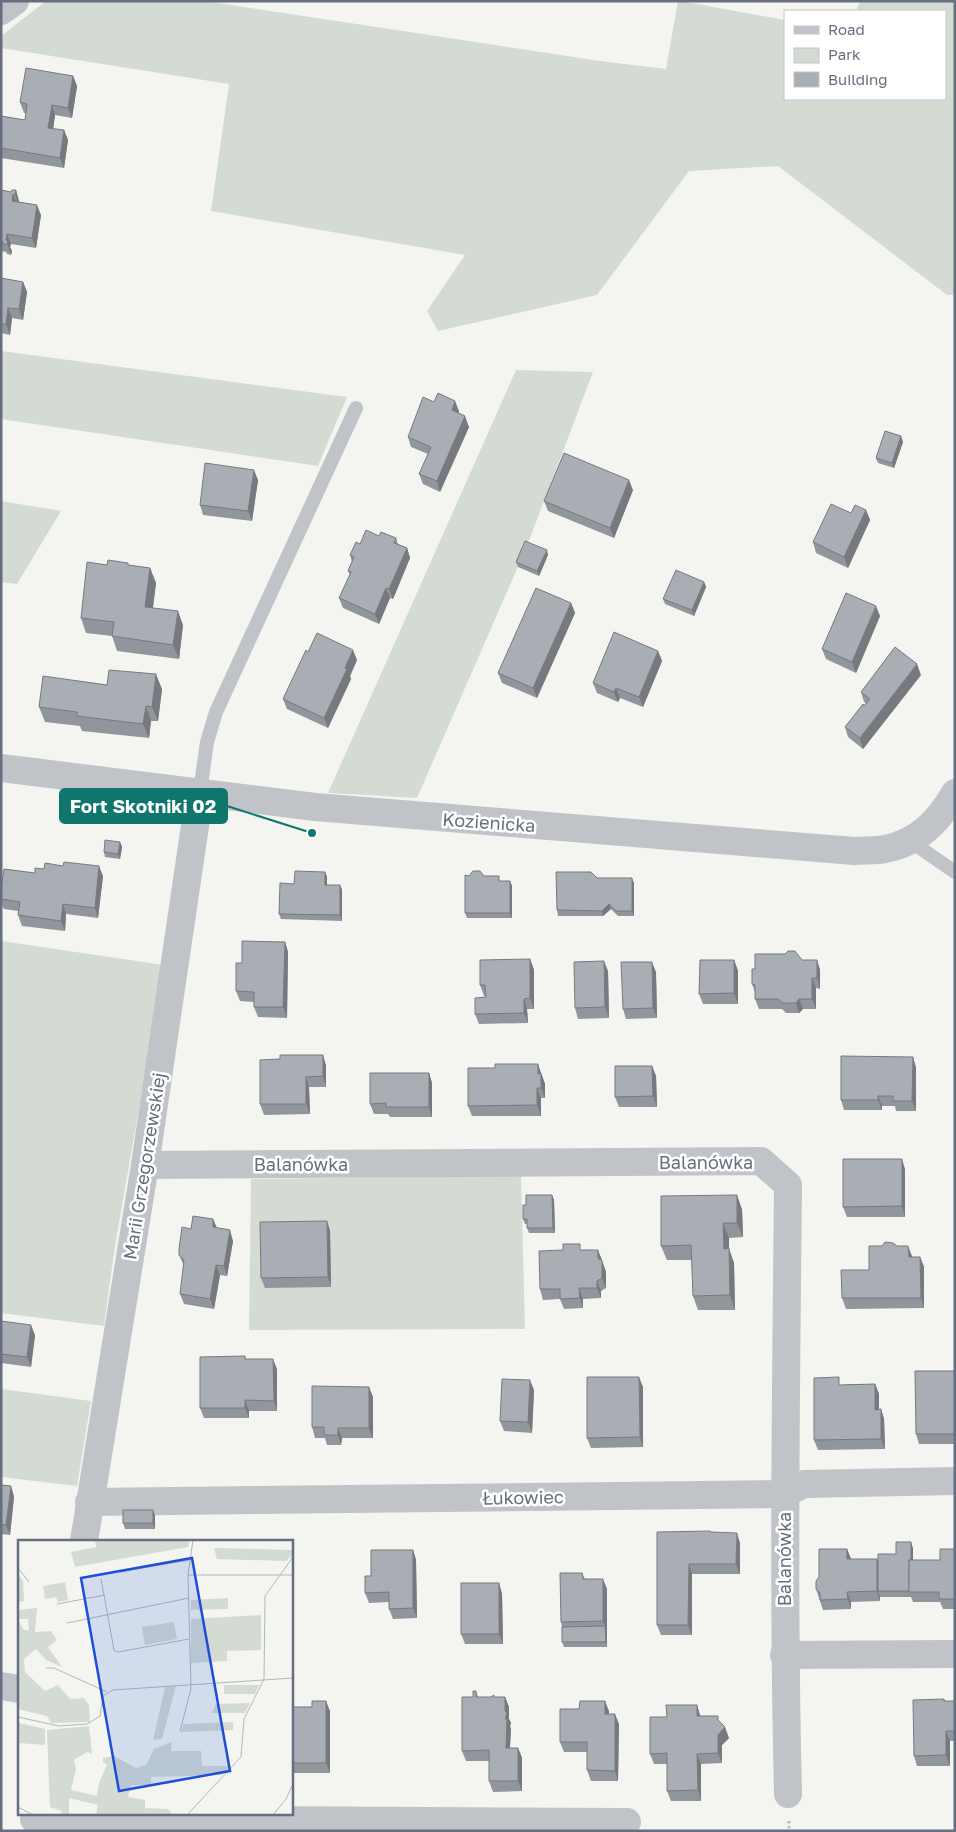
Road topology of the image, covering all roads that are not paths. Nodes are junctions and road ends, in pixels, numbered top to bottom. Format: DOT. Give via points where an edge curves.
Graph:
graph roads {
  1 [pos="15,1"];
  2 [pos="1,11"];
  3 [pos="356,408"];
  4 [pos="1,768"];
  5 [pos="200,792"];
  6 [pos="955,793"];
  7 [pos="910,841"];
  8 [pos="955,872"];
  9 [pos="145,1165"];
  10 [pos="955,1481"];
  11 [pos="784,1494"];
  12 [pos="89,1502"];
  13 [pos="84,1540"];
  14 [pos="955,1654"];
  15 [pos="784,1656"];
  16 [pos="1,1686"];
  17 [pos="18,1689"];
  18 [pos="788,1794"];
  19 [pos="33,1821"];
  20 [pos="627,1822"];
  1 -- 2 [label="street"];
  3 -- 5 [label="lane" via="216,712 207,742"];
  4 -- 5 [label="street, Kozienicka"];
  5 -- 7 [label="street, Kozienicka" via="315,807 854,850 885,849"];
  5 -- 9 [label="street, Marii Grzegorzewskiej"];
  6 -- 7 [label="street, Kozienicka" via="929,829"];
  7 -- 8 [label="lane"];
  9 -- 11 [label="street, Balanówka" via="762,1161 788,1185"];
  9 -- 12 [label="street, Marii Grzegorzewskiej"];
  10 -- 11 [label="street, Łukowiec" via="804,1484"];
  11 -- 12 [label="street, Łukowiec"];
  11 -- 15 [label="street, Balanówka"];
  12 -- 13 [label="street, Marii Grzegorzewskiej"];
  14 -- 15 [label="street"];
  15 -- 18 [label="street, Balanówka"];
  16 -- 17 [label="street"];
  19 -- 20 [label="street"];
}
